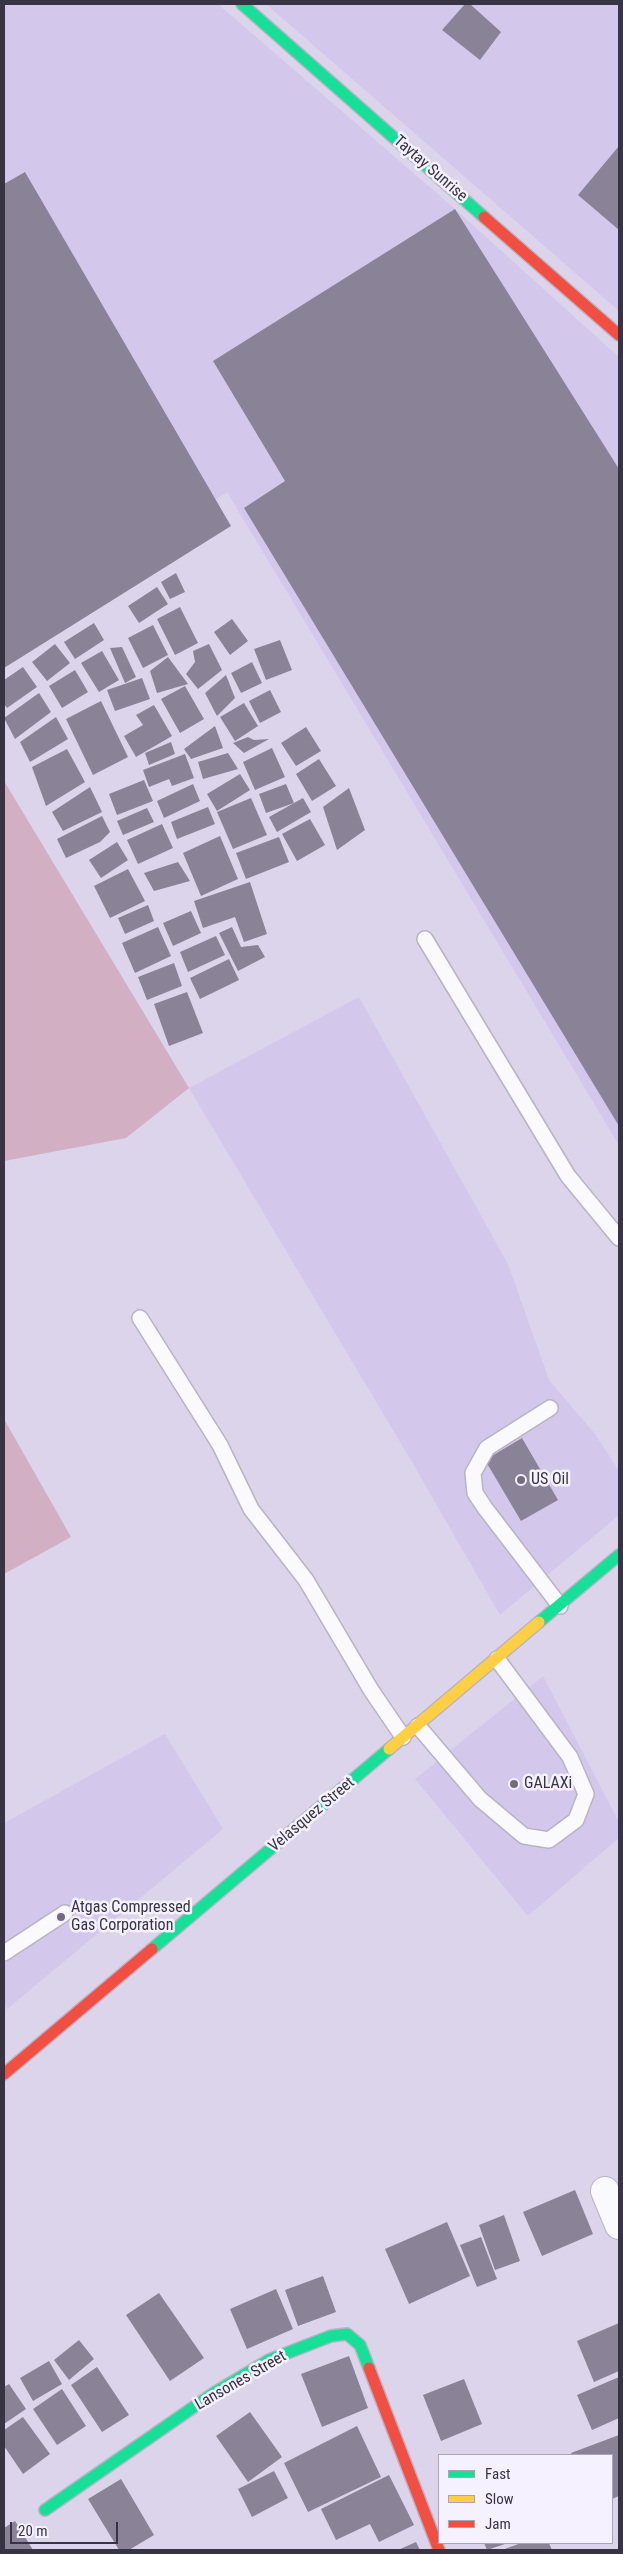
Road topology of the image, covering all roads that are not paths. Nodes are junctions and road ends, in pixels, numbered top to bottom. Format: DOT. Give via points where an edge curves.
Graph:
graph roads {
  1 [pos="242,4"];
  2 [pos="619,335"];
  3 [pos="424,940"];
  4 [pos="619,1238"];
  5 [pos="140,1318"];
  6 [pos="550,1408"];
  7 [pos="619,1555"];
  8 [pos="560,1606"];
  9 [pos="497,1659"];
  10 [pos="418,1726"];
  11 [pos="403,1738"];
  12 [pos="65,1913"];
  13 [pos="4,1953"];
  14 [pos="4,2074"];
  15 [pos="605,2191"];
  16 [pos="619,2225"];
  17 [pos="45,2510"];
  18 [pos="439,2550"];
  1 -- 2 [label="street, Taytay Sunrise"];
  3 -- 4 [label="lane" via="568,1176"];
  5 -- 11 [label="lane" via="220,1446 251,1509 306,1580"];
  6 -- 8 [label="lane" via="487,1448 474,1473 475,1493"];
  7 -- 8 [label="street, Velasquez Street"];
  8 -- 9 [label="street, Velasquez Street"];
  9 -- 10 [label="street, Velasquez Street"];
  9 -- 10 [label="lane" via="570,1757 586,1794 576,1820 549,1840 524,1836 480,1799"];
  10 -- 11 [label="street, Velasquez Street"];
  11 -- 14 [label="street, Velasquez Street"];
  12 -- 13 [label="lane"];
  15 -- 16 [label="street"];
  17 -- 18 [label="street, Lansones Street" via="214,2393 269,2360 331,2336 347,2334 360,2345"];
}
